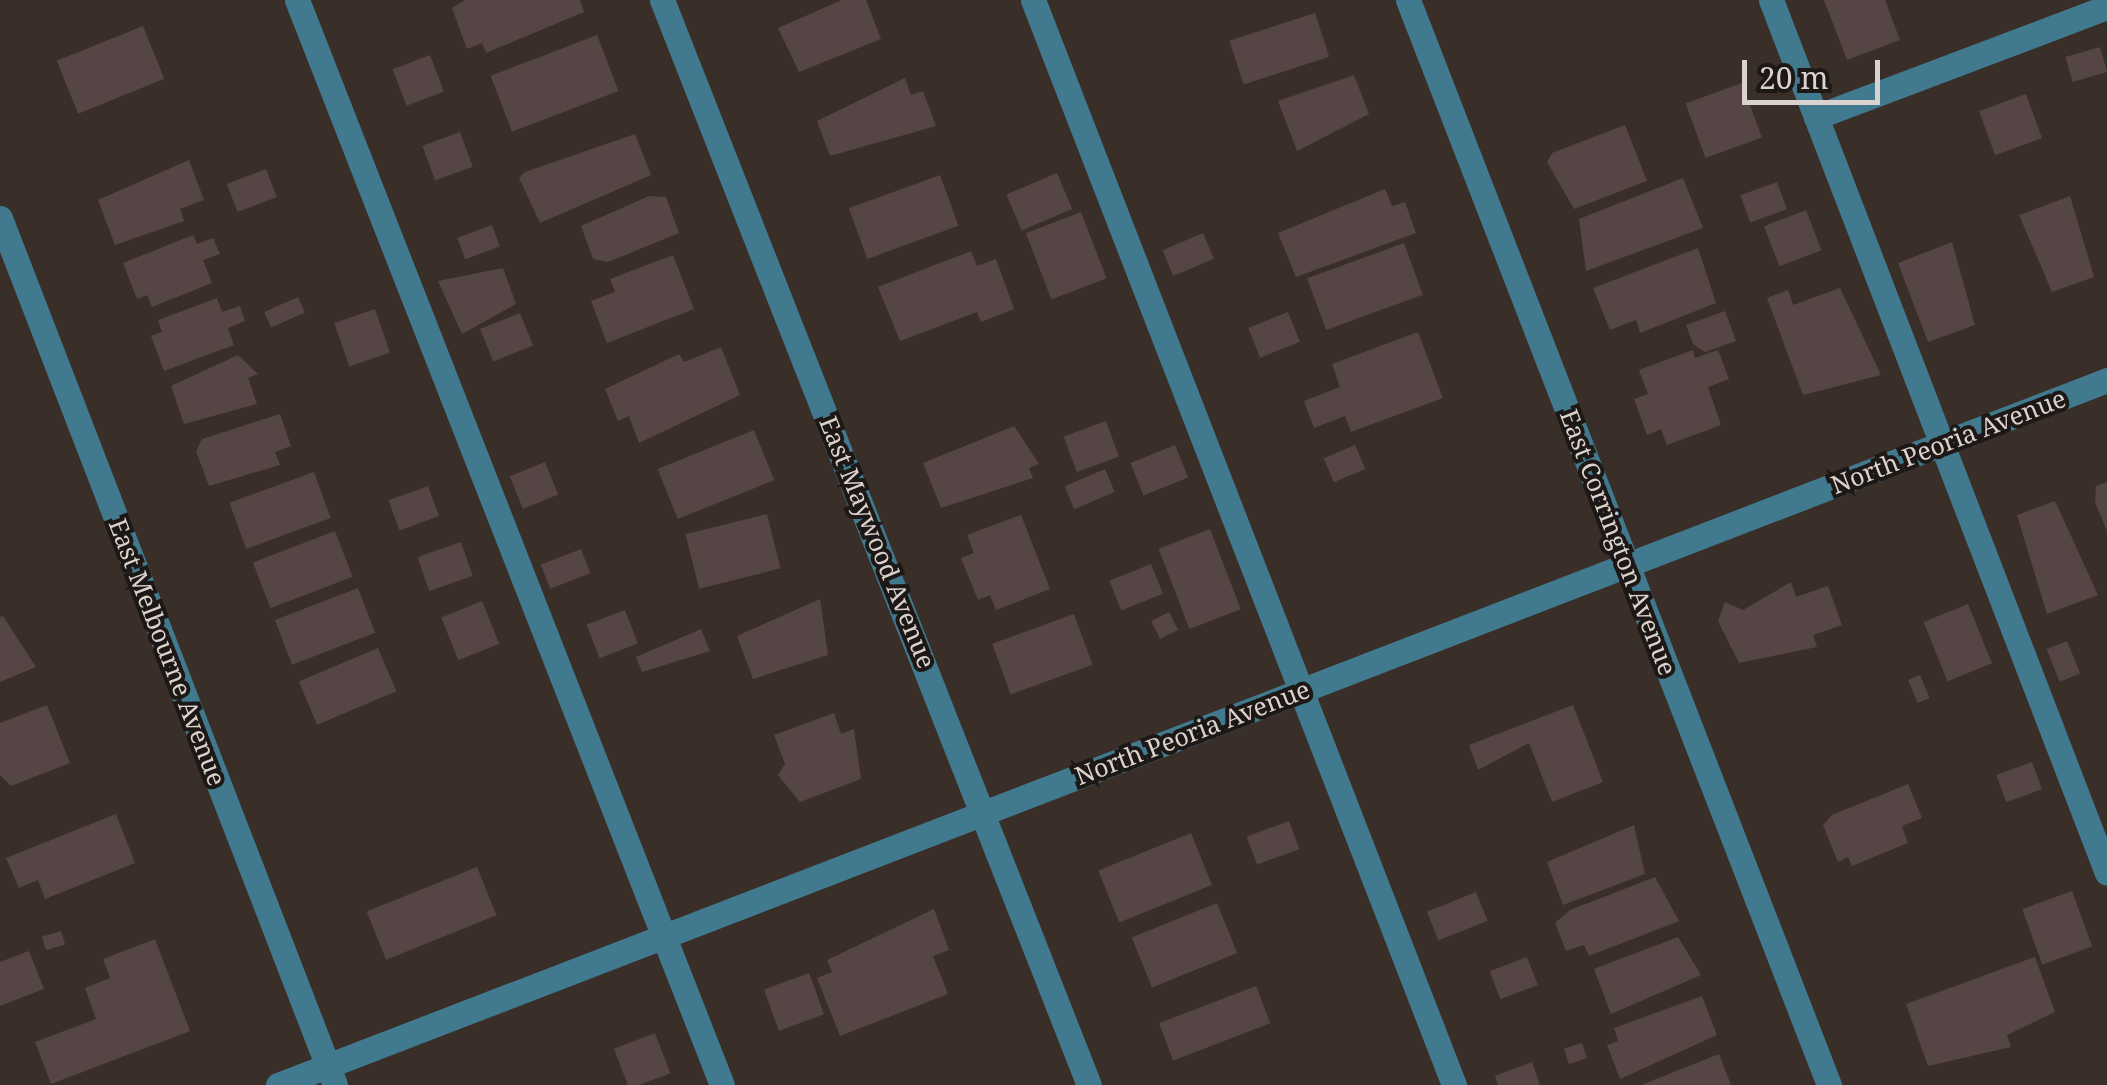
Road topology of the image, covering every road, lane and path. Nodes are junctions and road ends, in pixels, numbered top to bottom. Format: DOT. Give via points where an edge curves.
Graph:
graph roads {
  1 [pos="296,0"];
  2 [pos="662,0"];
  3 [pos="1033,0"];
  4 [pos="1408,0"];
  5 [pos="1770,0"];
  6 [pos="2107,6"];
  7 [pos="1816,117"];
  8 [pos="0,218"];
  9 [pos="2107,380"];
  10 [pos="1941,444"];
  11 [pos="1628,564"];
  12 [pos="1296,692"];
  13 [pos="986,812"];
  14 [pos="2107,873"];
  15 [pos="665,936"];
  16 [pos="332,1076"];
  17 [pos="278,1085"];
  18 [pos="722,1085"];
  19 [pos="1089,1085"];
  20 [pos="1454,1085"];
  21 [pos="1829,1085"];
  1 -- 15 [label="street"];
  2 -- 13 [label="street, East Maywood Avenue"];
  3 -- 12 [label="street"];
  4 -- 11 [label="street, East Corrington Avenue"];
  5 -- 7 [label="street"];
  6 -- 7 [label="street"];
  7 -- 10 [label="street"];
  8 -- 16 [label="street, East Melbourne Avenue"];
  9 -- 10 [label="street, North Peoria Avenue"];
  10 -- 11 [label="street, North Peoria Avenue"];
  10 -- 14 [label="street"];
  11 -- 12 [label="street, North Peoria Avenue"];
  11 -- 21 [label="street, East Corrington Avenue"];
  12 -- 13 [label="street, North Peoria Avenue"];
  12 -- 20 [label="street"];
  13 -- 15 [label="street, North Peoria Avenue"];
  13 -- 19 [label="street, East Maywood Avenue"];
  15 -- 16 [label="street, North Peoria Avenue"];
  15 -- 18 [label="street"];
  16 -- 17 [label="street, North Peoria Avenue"];
}
